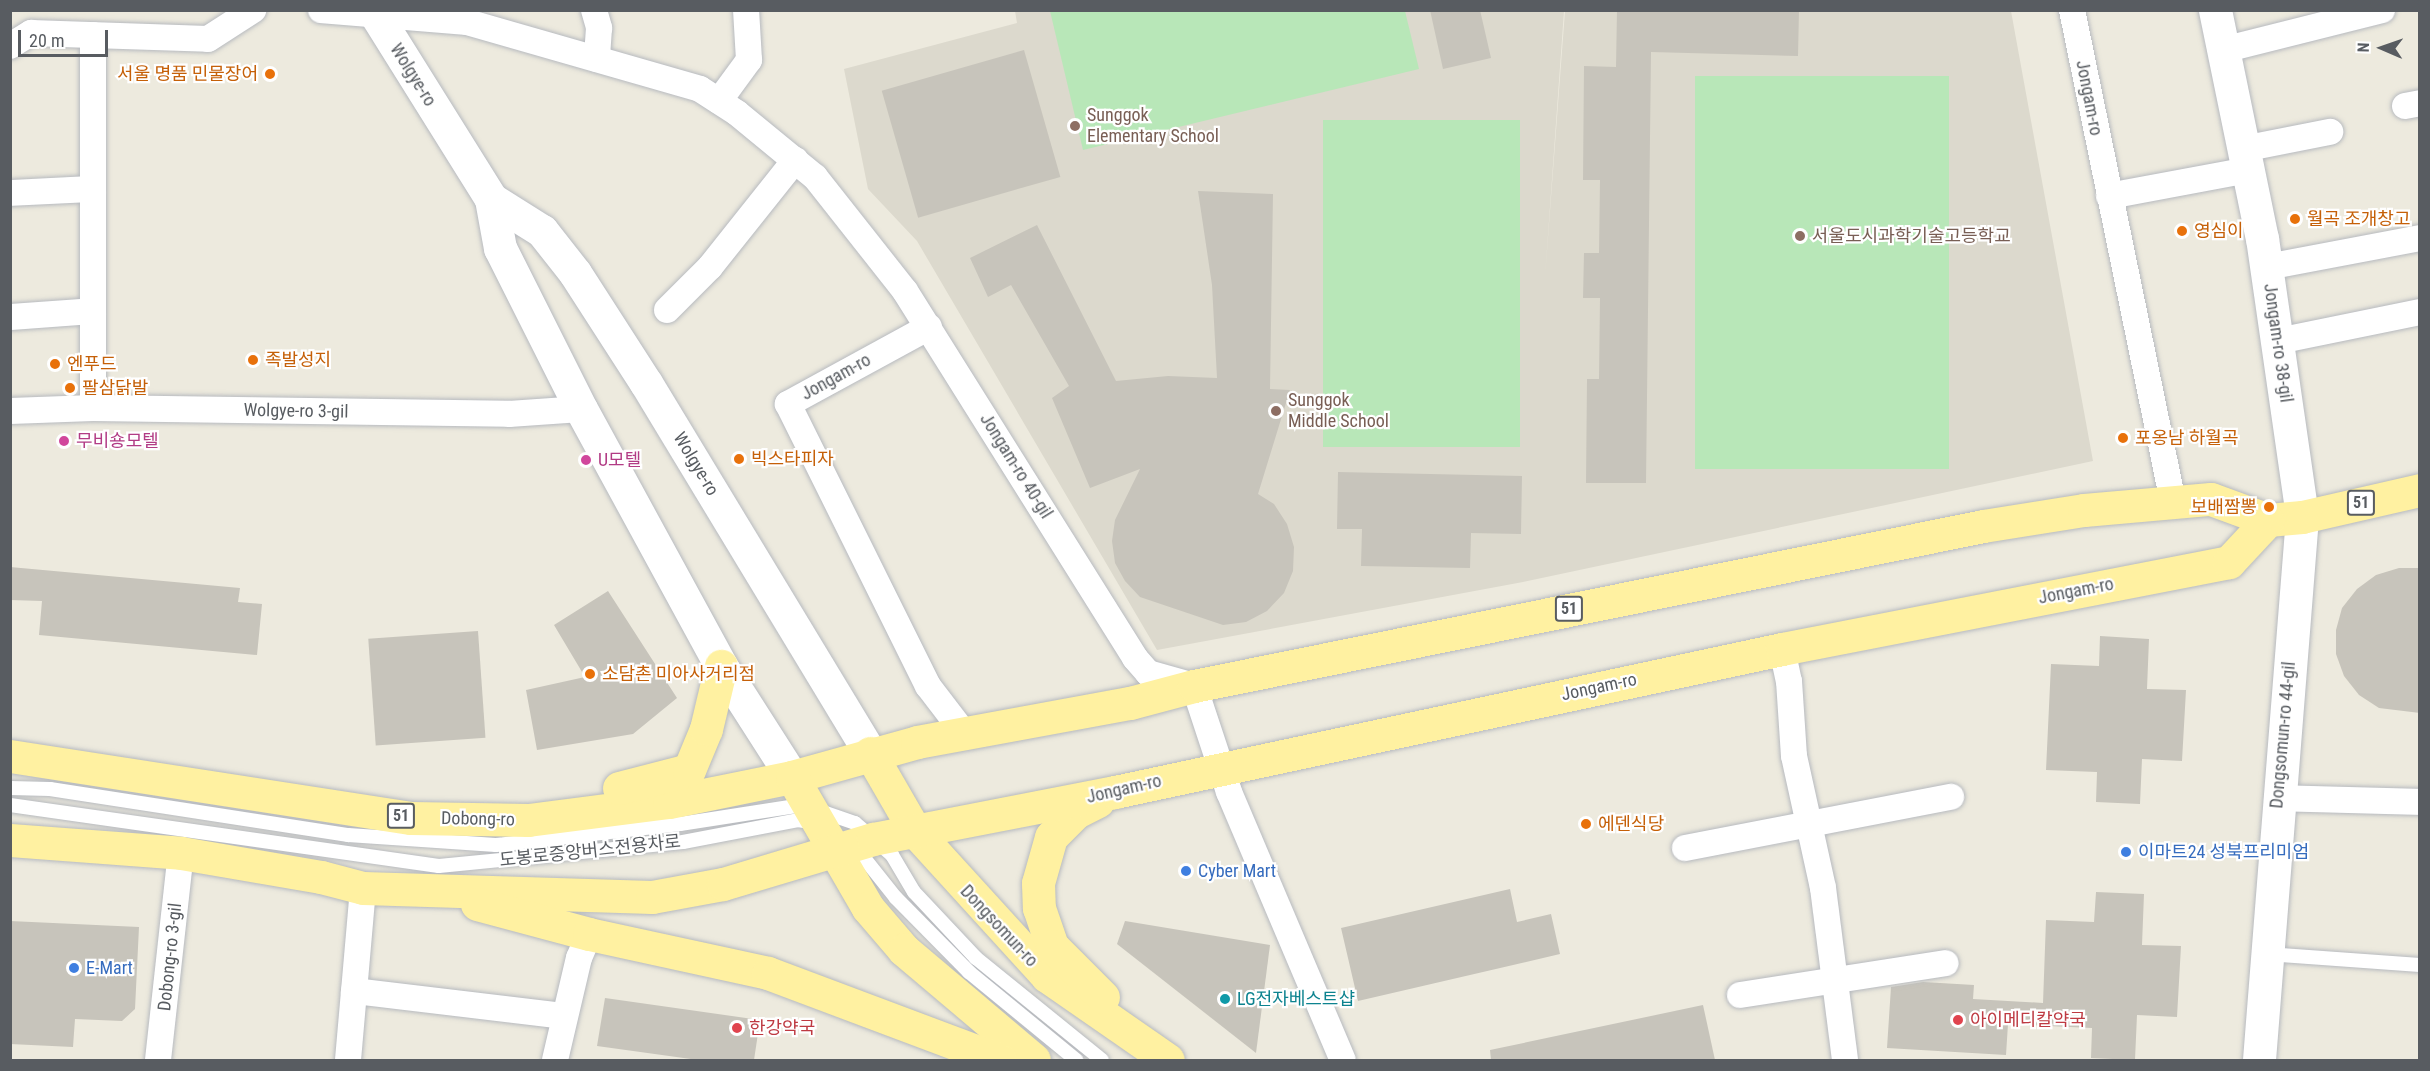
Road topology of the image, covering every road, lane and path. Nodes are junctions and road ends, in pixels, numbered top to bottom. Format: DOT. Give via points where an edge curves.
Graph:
graph roads {
  1 [pos="253,10"];
  2 [pos="321,10"];
  3 [pos="594,10"];
  4 [pos="746,10"];
  5 [pos="2072,10"];
  6 [pos="2215,10"];
  7 [pos="2382,10"];
  8 [pos="374,13"];
  9 [pos="93,35"];
  10 [pos="10,46"];
  11 [pos="2223,50"];
  12 [pos="597,59"];
  13 [pos="719,101"];
  14 [pos="2330,132"];
  15 [pos="2246,159"];
  16 [pos="795,160"];
  17 [pos="93,189"];
  18 [pos="10,193"];
  19 [pos="2109,196"];
  20 [pos="491,200"];
  21 [pos="2420,238"];
  22 [pos="2267,267"];
  23 [pos="667,310"];
  24 [pos="93,311"];
  25 [pos="2420,312"];
  26 [pos="10,317"];
  27 [pos="929,327"];
  28 [pos="2278,341"];
  29 [pos="93,408"];
  30 [pos="581,409"];
  31 [pos="10,411"];
  32 [pos="2420,490"];
  33 [pos="2173,502"];
  34 [pos="2302,517"];
  35 [pos="2268,520"];
  36 [pos="1782,649"];
  37 [pos="721,666"];
  38 [pos="1194,686"];
  39 [pos="964,733"];
  40 [pos="870,753"];
  41 [pos="10,756"];
  42 [pos="1221,767"];
  43 [pos="792,777"];
  44 [pos="10,788"];
  45 [pos="1115,792"];
  46 [pos="1952,797"];
  47 [pos="2277,798"];
  48 [pos="2420,802"];
  49 [pos="10,805"];
  50 [pos="411,818"];
  51 [pos="1809,825"];
  52 [pos="915,831"];
  53 [pos="840,835"];
  54 [pos="10,840"];
  55 [pos="1685,848"];
  56 [pos="182,852"];
  57 [pos="363,888"];
  58 [pos="432,892"];
  59 [pos="589,934"];
  60 [pos="2267,954"];
  61 [pos="1946,963"];
  62 [pos="2420,965"];
  63 [pos="1837,981"];
  64 [pos="354,991"];
  65 [pos="1740,995"];
  66 [pos="565,1016"];
  67 [pos="1159,1053"];
  68 [pos="158,1060"];
  69 [pos="348,1060"];
  70 [pos="555,1060"];
  71 [pos="1000,1060"];
  72 [pos="1034,1060"];
  73 [pos="1076,1060"];
  74 [pos="1102,1060"];
  75 [pos="1343,1060"];
  76 [pos="1845,1060"];
  77 [pos="2259,1060"];
  1 -- 9 [label="street" via="208,39"];
  2 -- 8 [label="street, Jongam-ro 40-gil"];
  3 -- 12 [label="street" via="599,28"];
  4 -- 13 [label="street" via="749,60"];
  5 -- 19 [label="street, Jongam-ro"];
  6 -- 11 [label="main road, Jongam-ro 38-gil"];
  7 -- 11 [label="street"];
  8 -- 12 [label="street, Jongam-ro 40-gil" via="467,22"];
  8 -- 20 [label="main road, Wolgye-ro"];
  9 -- 10 [label="street" via="31,33"];
  9 -- 17 [label="street"];
  11 -- 15 [label="main road, Jongam-ro 38-gil"];
  12 -- 13 [label="street, Jongam-ro 40-gil" via="700,89"];
  13 -- 16 [label="street, Jongam-ro 40-gil"];
  14 -- 15 [label="street"];
  15 -- 19 [label="street"];
  15 -- 22 [label="main road, Jongam-ro 38-gil"];
  16 -- 23 [label="street" via="710,267"];
  16 -- 27 [label="street, Jongam-ro 40-gil" via="815,177"];
  17 -- 18 [label="street"];
  17 -- 24 [label="street"];
  19 -- 33 [label="street, Jongam-ro"];
  20 -- 30 [label="main road, Wolgye-ro" via="500,248"];
  20 -- 40 [label="main road, Wolgye-ro" via="542,231 575,273"];
  21 -- 22 [label="street"];
  22 -- 28 [label="main road, Jongam-ro 38-gil"];
  24 -- 26 [label="street"];
  24 -- 29 [label="street"];
  25 -- 28 [label="street"];
  27 -- 38 [label="street, Jongam-ro 40-gil" via="1135,658 1148,673"];
  27 -- 39 [label="street, Jongam-ro" via="788,404 928,686"];
  28 -- 34 [label="main road, Jongam-ro 38-gil"];
  29 -- 30 [label="street, Wolgye-ro 3-gil" via="509,414"];
  29 -- 31 [label="street, Wolgye-ro 3-gil"];
  30 -- 37 [label="main road, Wolgye-ro"];
  32 -- 34 [label="main road, 51"];
  33 -- 35 [label="main road, 51" via="2211,499"];
  33 -- 38 [label="main road, 51" via="2084,510 1971,529"];
  34 -- 35 [label="main road, 51"];
  34 -- 47 [label="main road, Dongsomun-ro 44-gil"];
  35 -- 36 [label="main road, Jongam-ro" via="2229,562"];
  36 -- 42 [label="main road, Jongam-ro"];
  36 -- 51 [label="street" via="1789,681 1794,756"];
  37 -- 43 [label="main road, Wolgye-ro"];
  37 -- 50 [label="main road" via="706,729 689,770 659,781 565,799"];
  38 -- 39 [label="main road, 51" via="1130,703"];
  38 -- 42 [label="street"];
  39 -- 40 [label="main road, 51"];
  40 -- 43 [label="main road, Dobong-ro / 51"];
  40 -- 52 [label="main road, Dongsomun-ro"];
  41 -- 50 [label="main road, Dobong-ro / 51"];
  42 -- 45 [label="main road, Jongam-ro"];
  42 -- 75 [label="street"];
  43 -- 50 [label="main road, Dobong-ro / 51" via="669,802 528,820"];
  43 -- 53 [label="main road"];
  44 -- 53 [label="lane" via="50,789 348,835 496,845 680,824 782,806"];
  45 -- 52 [label="main road, Jongam-ro"];
  45 -- 67 [label="main road" via="1076,812 1051,837 1038,883 1039,908 1052,946"];
  46 -- 51 [label="street"];
  47 -- 48 [label="street"];
  47 -- 60 [label="main road, Dongsomun-ro 44-gil"];
  49 -- 53 [label="lane, 도봉로중앙버스전용차로" via="439,866 683,842 798,820 812,820"];
  51 -- 55 [label="street"];
  51 -- 63 [label="street"];
  52 -- 53 [label="main road"];
  52 -- 67 [label="main road, Dongsomun-ro" via="1047,976"];
  53 -- 58 [label="main road" via="723,884 652,897"];
  53 -- 72 [label="main road" via="868,908 904,950"];
  53 -- 73 [label="lane, 도봉로중앙버스전용차로" via="969,972"];
  53 -- 74 [label="lane" via="892,855 914,892 975,958"];
  54 -- 56 [label="main road"];
  56 -- 57 [label="main road"];
  56 -- 68 [label="street, Dobong-ro 3-gil"];
  57 -- 58 [label="main road"];
  57 -- 64 [label="street"];
  58 -- 59 [label="main road"];
  59 -- 66 [label="street"];
  59 -- 71 [label="main road" via="768,974"];
  60 -- 62 [label="lane"];
  60 -- 77 [label="main road, Dongsomun-ro 44-gil"];
  61 -- 63 [label="street"];
  63 -- 65 [label="street"];
  63 -- 76 [label="street"];
  64 -- 66 [label="street"];
  64 -- 69 [label="street"];
  66 -- 70 [label="street"];
}
